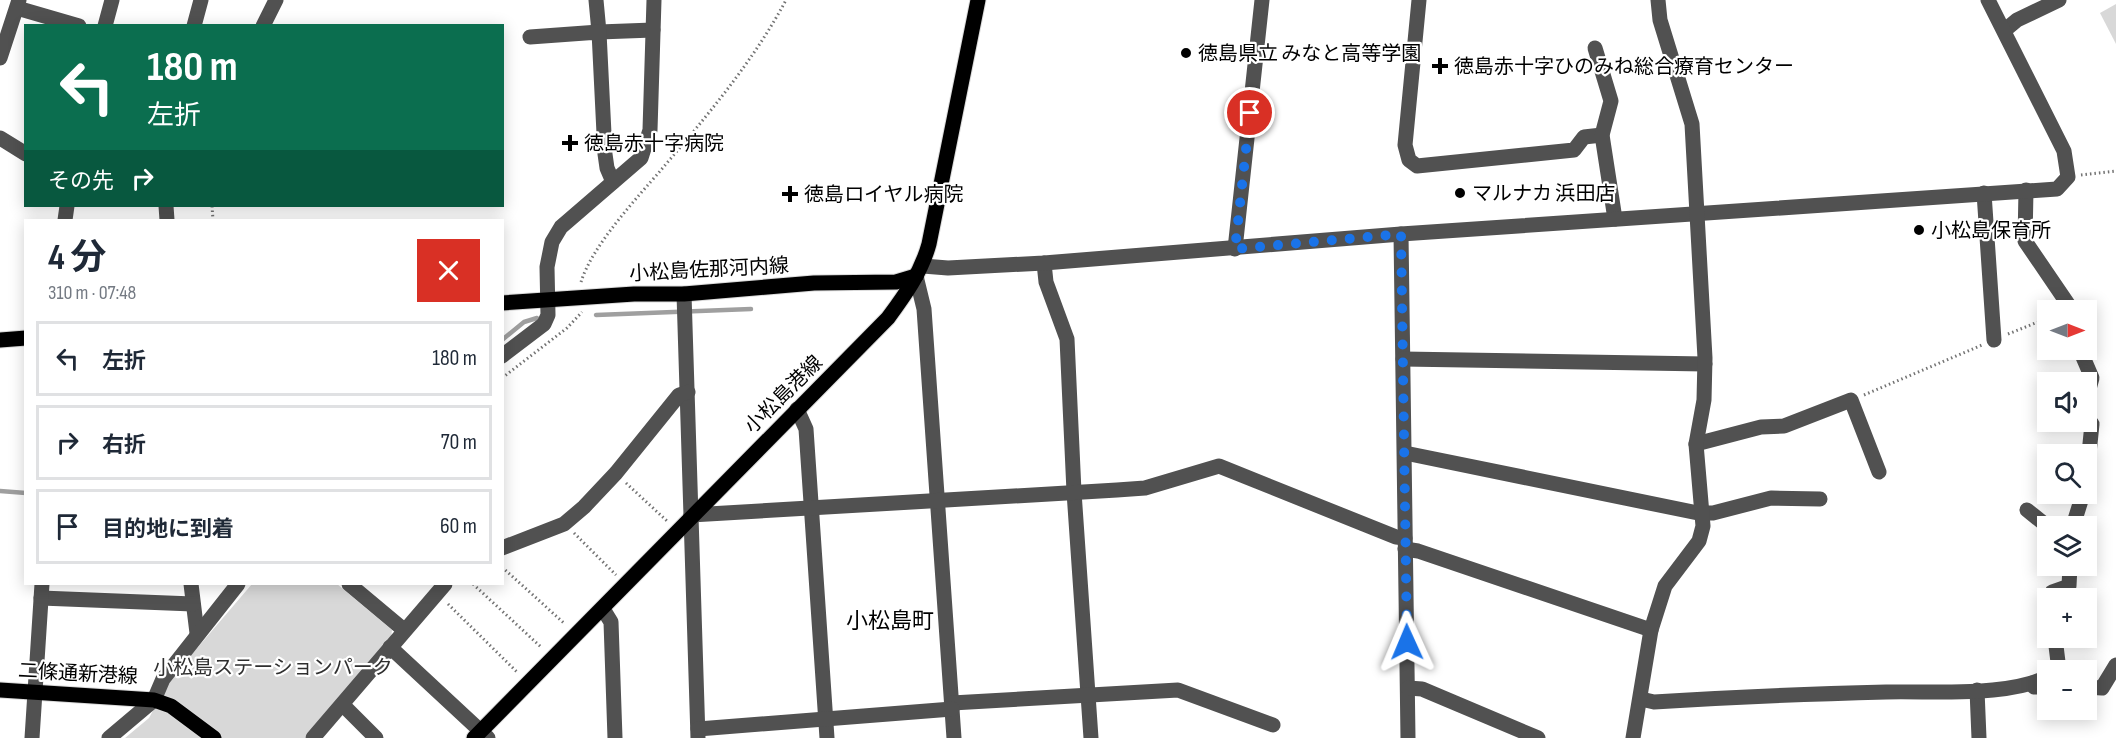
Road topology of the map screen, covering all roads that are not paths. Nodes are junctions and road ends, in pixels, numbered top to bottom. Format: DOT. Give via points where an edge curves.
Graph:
graph roads {
  1 [pos="112,0"];
  2 [pos="201,0"];
  3 [pos="276,0"];
  4 [pos="596,0"];
  5 [pos="654,0"];
  6 [pos="978,0"];
  7 [pos="1262,0"];
  8 [pos="1419,0"];
  9 [pos="1658,0"];
  10 [pos="1988,0"];
  11 [pos="2059,0"];
  12 [pos="18,4"];
  13 [pos="73,24"];
  14 [pos="106,24"];
  15 [pos="195,24"];
  16 [pos="264,24"];
  17 [pos="653,30"];
  18 [pos="2005,30"];
  19 [pos="599,32"];
  20 [pos="530,37"];
  21 [pos="1595,48"];
  22 [pos="0,58"];
  23 [pos="1602,135"];
  24 [pos="0,138"];
  25 [pos="24,153"];
  26 [pos="614,182"];
  27 [pos="2026,190"];
  28 [pos="1984,193"];
  29 [pos="1696,214"];
  30 [pos="1615,219"];
  31 [pos="1401,234"];
  32 [pos="1235,249"];
  33 [pos="1044,263"];
  34 [pos="920,271"];
  35 [pos="548,300"];
  36 [pos="2065,300"];
  37 [pos="504,303"];
  38 [pos="684,306"];
  39 [pos="24,338"];
  40 [pos="0,340"];
  41 [pos="1994,340"];
  42 [pos="504,354"];
  43 [pos="1403,359"];
  44 [pos="1705,364"];
  45 [pos="688,392"];
  46 [pos="797,409"];
  47 [pos="1696,444"];
  48 [pos="1405,453"];
  49 [pos="1879,472"];
  50 [pos="1074,492"];
  51 [pos="1820,500"];
  52 [pos="937,501"];
  53 [pos="811,510"];
  54 [pos="2027,510"];
  55 [pos="1703,513"];
  56 [pos="691,515"];
  57 [pos="2037,518"];
  58 [pos="1405,544"];
  59 [pos="504,547"];
  60 [pos="2070,576"];
  61 [pos="191,585"];
  62 [pos="237,585"];
  63 [pos="350,585"];
  64 [pos="440,588"];
  65 [pos="2063,588"];
  66 [pos="41,591"];
  67 [pos="193,604"];
  68 [pos="603,609"];
  69 [pos="404,630"];
  70 [pos="1651,630"];
  71 [pos="197,633"];
  72 [pos="390,647"];
  73 [pos="2116,665"];
  74 [pos="2037,681"];
  75 [pos="2032,683"];
  76 [pos="2037,687"];
  77 [pos="1408,688"];
  78 [pos="2097,688"];
  79 [pos="0,690"];
  80 [pos="1977,690"];
  81 [pos="34,691"];
  82 [pos="1088,694"];
  83 [pos="1641,699"];
  84 [pos="154,700"];
  85 [pos="343,705"];
  86 [pos="952,706"];
  87 [pos="825,718"];
  88 [pos="1273,725"];
  89 [pos="698,734"];
  90 [pos="481,736"];
  91 [pos="32,738"];
  92 [pos="109,738"];
  93 [pos="214,738"];
  94 [pos="313,738"];
  95 [pos="376,738"];
  96 [pos="615,738"];
  97 [pos="827,738"];
  98 [pos="954,738"];
  99 [pos="1092,738"];
  100 [pos="1408,738"];
  101 [pos="1538,738"];
  102 [pos="1633,738"];
  103 [pos="1979,738"];
  1 -- 14 [label="street"];
  2 -- 15 [label="street"];
  3 -- 16 [label="street"];
  4 -- 19 [label="street"];
  5 -- 17 [label="street"];
  6 -- 34 [label="main road, 小松島港線"];
  7 -- 32 [label="street"];
  8 -- 23 [label="street" via="1405,145 1409,160 1417,166 1574,150 1584,137"];
  9 -- 29 [label="street" via="1660,20 1692,124"];
  10 -- 18 [label="street"];
  11 -- 18 [label="street"];
  12 -- 13 [label="street"];
  12 -- 22 [label="street"];
  17 -- 19 [label="street"];
  17 -- 26 [label="street" via="648,143 641,158"];
  18 -- 27 [label="street" via="2064,151 2068,177 2057,189"];
  19 -- 20 [label="street"];
  19 -- 26 [label="street" via="605,154"];
  21 -- 23 [label="street" via="1611,101"];
  23 -- 30 [label="street"];
  24 -- 25 [label="street"];
  26 -- 35 [label="street" via="561,227 552,242 547,267"];
  27 -- 28 [label="street"];
  27 -- 36 [label="street" via="2025,241"];
  28 -- 29 [label="street"];
  28 -- 41 [label="street"];
  29 -- 30 [label="street"];
  29 -- 44 [label="street"];
  30 -- 31 [label="street"];
  31 -- 32 [label="street"];
  31 -- 43 [label="street"];
  32 -- 33 [label="street"];
  33 -- 34 [label="street"];
  33 -- 50 [label="street" via="1046,282 1067,339"];
  34 -- 38 [label="main road, 小松島佐那河内線" via="896,282 814,283"];
  34 -- 46 [label="main road, 小松島港線" via="888,318"];
  34 -- 52 [label="street"];
  35 -- 37 [label="main road, 小松島佐那河内線"];
  35 -- 38 [label="main road, 小松島佐那河内線" via="582,297"];
  35 -- 42 [label="street" via="544,324"];
  38 -- 45 [label="street"];
  39 -- 40 [label="main road"];
  43 -- 44 [label="street"];
  43 -- 48 [label="street"];
  44 -- 47 [label="street" via="1704,400"];
  45 -- 56 [label="street"];
  45 -- 59 [label="street" via="679,395 616,473 564,524"];
  46 -- 53 [label="street" via="806,429"];
  46 -- 56 [label="main road, 小松島港線"];
  47 -- 49 [label="street" via="1761,427 1784,426 1851,400"];
  47 -- 55 [label="street"];
  48 -- 55 [label="street"];
  48 -- 58 [label="street"];
  50 -- 52 [label="street"];
  50 -- 58 [label="street" via="1145,488 1219,466"];
  50 -- 82 [label="street"];
  51 -- 55 [label="street" via="1771,498"];
  52 -- 53 [label="street"];
  52 -- 86 [label="street"];
  53 -- 56 [label="street"];
  53 -- 87 [label="street"];
  54 -- 57 [label="street"];
  55 -- 70 [label="street" via="1699,541 1665,586"];
  56 -- 68 [label="main road, 小松島港線"];
  56 -- 89 [label="street"];
  58 -- 70 [label="street"];
  58 -- 77 [label="street"];
  60 -- 65 [label="street" via="2069,586"];
  61 -- 67 [label="street"];
  62 -- 71 [label="street"];
  63 -- 69 [label="street"];
  64 -- 69 [label="street"];
  66 -- 67 [label="street"];
  66 -- 81 [label="street"];
  67 -- 71 [label="street"];
  68 -- 90 [label="main road, 小松島港線"];
  68 -- 96 [label="street" via="611,622"];
  69 -- 72 [label="street"];
  70 -- 83 [label="street"];
  71 -- 84 [label="street" via="163,679"];
  72 -- 85 [label="street"];
  72 -- 90 [label="street"];
  73 -- 78 [label="street" via="2102,688"];
  74 -- 75 [label="street"];
  75 -- 76 [label="street"];
  75 -- 80 [label="street"];
  77 -- 100 [label="street"];
  77 -- 101 [label="street" via="1422,689"];
  79 -- 81 [label="main road, 二條通新港線"];
  80 -- 83 [label="street" via="1786,694 1654,702"];
  80 -- 103 [label="street"];
  81 -- 84 [label="main road, 二條通新港線"];
  81 -- 91 [label="street"];
  82 -- 86 [label="street"];
  82 -- 88 [label="street" via="1184,691"];
  82 -- 99 [label="street"];
  83 -- 102 [label="street"];
  84 -- 92 [label="street"];
  84 -- 93 [label="main road, 二條通新港線" via="171,706"];
  85 -- 94 [label="street"];
  85 -- 95 [label="street"];
  86 -- 87 [label="street"];
  86 -- 98 [label="street"];
  87 -- 89 [label="street"];
  87 -- 97 [label="street"];
}
